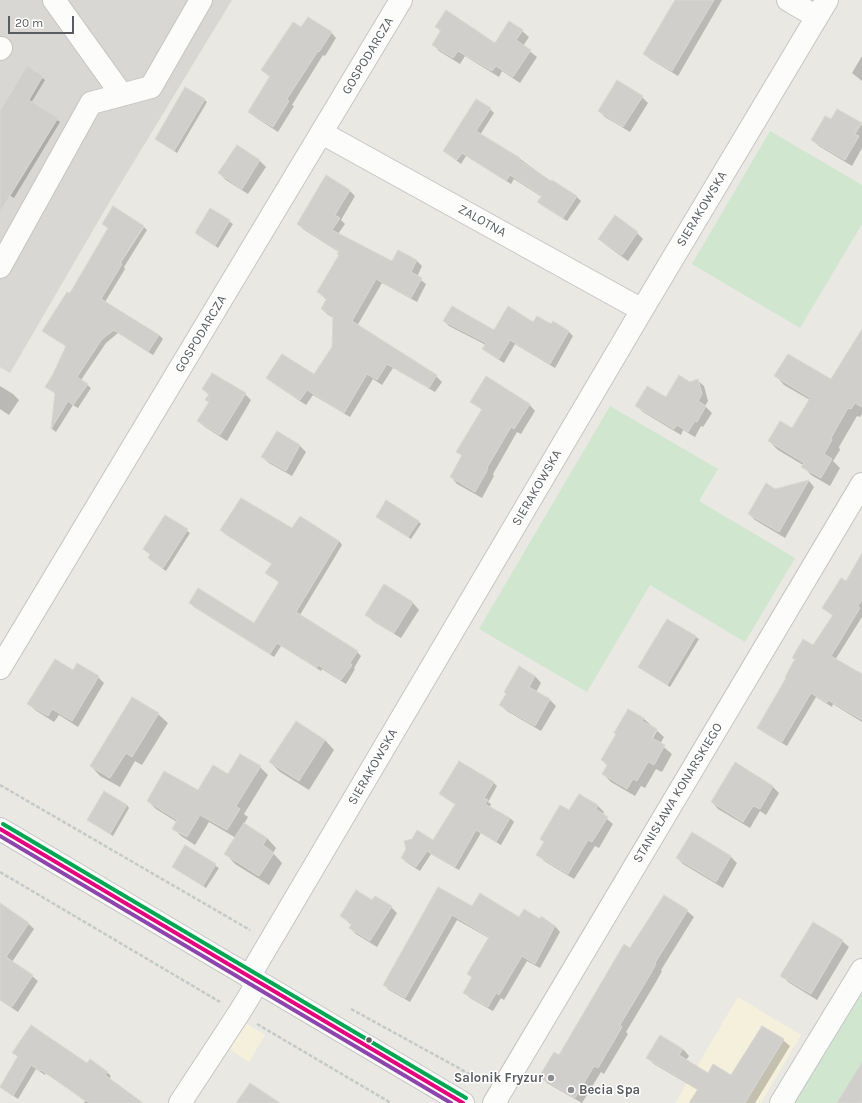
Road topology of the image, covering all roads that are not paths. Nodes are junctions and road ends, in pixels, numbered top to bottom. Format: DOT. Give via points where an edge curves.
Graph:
graph roads {
  1 [pos="54,0"];
  2 [pos="201,0"];
  3 [pos="401,0"];
  4 [pos="788,0"];
  5 [pos="822,8"];
  6 [pos="122,95"];
  7 [pos="322,133"];
  8 [pos="0,267"];
  9 [pos="642,310"];
  10 [pos="862,484"];
  11 [pos="0,668"];
  12 [pos="0,829"];
  13 [pos="862,970"];
  14 [pos="254,980"];
  15 [pos="490,1094"];
  16 [pos="180,1103"];
  17 [pos="463,1103"];
  18 [pos="781,1103"];
  1 -- 6 [label="street"];
  2 -- 6 [label="street" via="151,87"];
  3 -- 7 [label="street, GOSPODARCZA"];
  4 -- 5 [label="street"];
  5 -- 9 [label="street, SIERAKOWSKA"];
  6 -- 8 [label="street" via="91,103"];
  7 -- 9 [label="street, ZALOTNA"];
  7 -- 11 [label="street, GOSPODARCZA"];
  9 -- 14 [label="street, SIERAKOWSKA"];
  10 -- 15 [label="street, STANISŁAWA KONARSKIEGO"];
  12 -- 14 [label="street"];
  13 -- 18 [label="street"];
  14 -- 16 [label="street, SIERAKOWSKA" via="239,1013"];
  14 -- 17 [label="street"];
}
